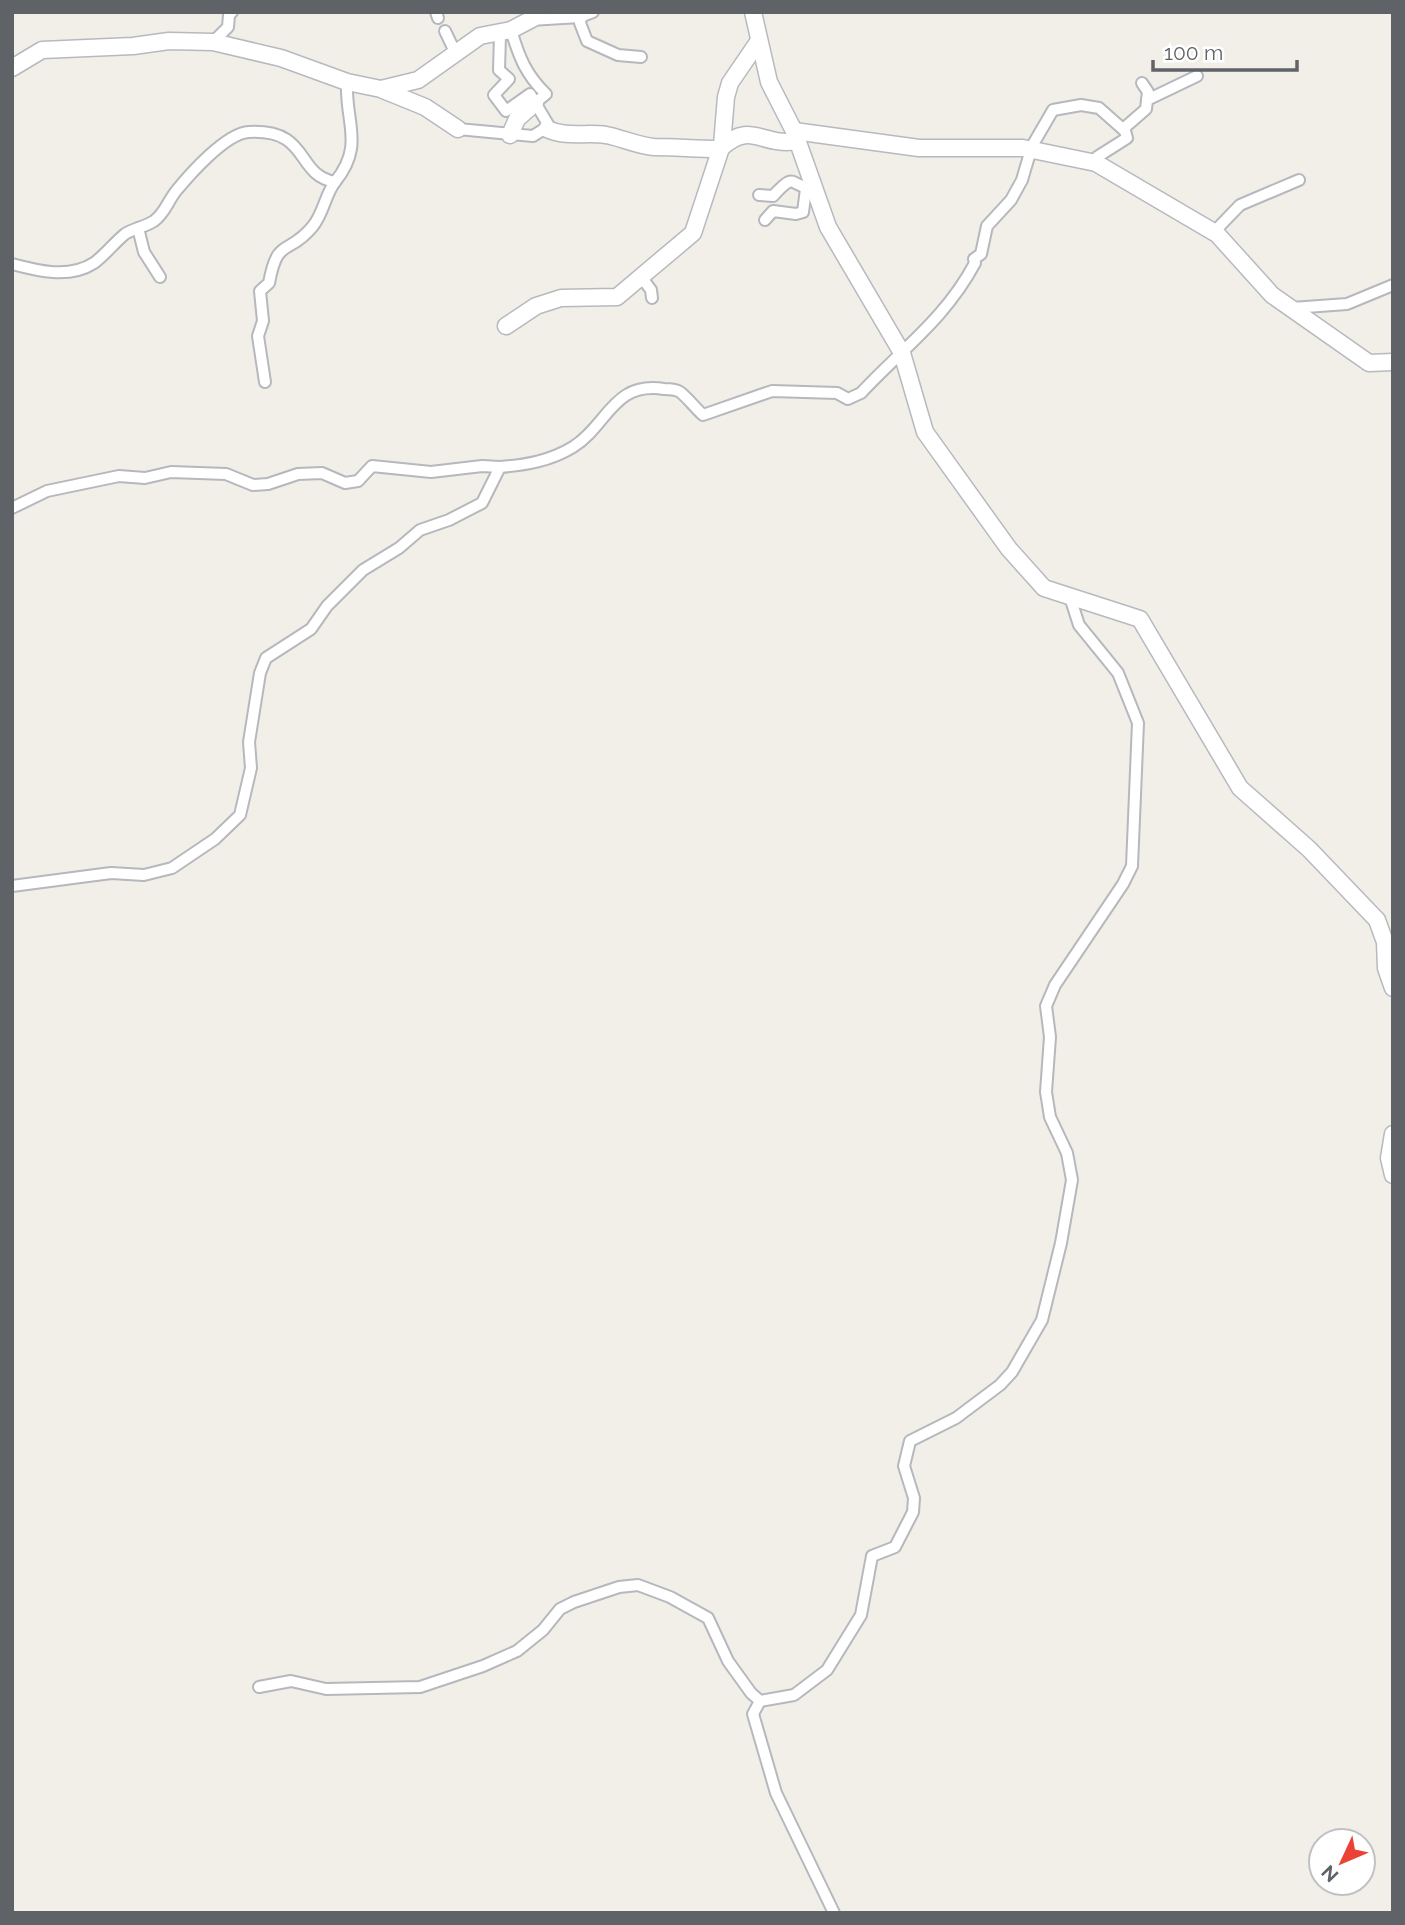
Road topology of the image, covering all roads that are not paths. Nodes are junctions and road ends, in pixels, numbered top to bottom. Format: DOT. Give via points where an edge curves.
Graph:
graph roads {
  1 [pos="232,12"];
  2 [pos="593,12"];
  3 [pos="753,12"];
  4 [pos="581,15"];
  5 [pos="533,16"];
  6 [pos="445,31"];
  7 [pos="505,32"];
  8 [pos="213,42"];
  9 [pos="758,42"];
  10 [pos="456,54"];
  11 [pos="642,57"];
  12 [pos="12,68"];
  13 [pos="1197,76"];
  14 [pos="347,82"];
  15 [pos="1142,83"];
  16 [pos="380,89"];
  17 [pos="1147,100"];
  18 [pos="535,103"];
  19 [pos="458,129"];
  20 [pos="547,129"];
  21 [pos="1123,129"];
  22 [pos="510,135"];
  23 [pos="796,136"];
  24 [pos="720,148"];
  25 [pos="1031,149"];
  26 [pos="1096,163"];
  27 [pos="1299,180"];
  28 [pos="335,181"];
  29 [pos="810,189"];
  30 [pos="759,195"];
  31 [pos="765,220"];
  32 [pos="138,228"];
  33 [pos="1214,232"];
  34 [pos="12,264"];
  35 [pos="160,277"];
  36 [pos="642,278"];
  37 [pos="1393,285"];
  38 [pos="652,298"];
  39 [pos="1292,308"];
  40 [pos="506,326"];
  41 [pos="902,353"];
  42 [pos="1393,362"];
  43 [pos="265,382"];
  44 [pos="500,467"];
  45 [pos="12,508"];
  46 [pos="1069,594"];
  47 [pos="12,886"];
  48 [pos="1393,988"];
  49 [pos="1393,1135"];
  50 [pos="1393,1175"];
  51 [pos="259,1687"];
  52 [pos="760,1701"];
  53 [pos="834,1913"];
  1 -- 8 [label="street" via="228,27"];
  2 -- 4 [label="street"];
  3 -- 9 [label="street"];
  4 -- 5 [label="street"];
  4 -- 11 [label="street" via="587,41 618,55"];
  5 -- 7 [label="street"];
  6 -- 10 [label="street"];
  7 -- 10 [label="street" via="480,36"];
  7 -- 18 [label="street" via="532,80 546,94"];
  7 -- 18 [label="street" via="499,70 509,79 494,95 506,111 530,94"];
  8 -- 12 [label="street" via="42,50"];
  8 -- 14 [label="street" via="281,58"];
  9 -- 23 [label="street" via="769,82"];
  9 -- 24 [label="street" via="730,83"];
  10 -- 16 [label="street" via="418,80"];
  13 -- 17 [label="street"];
  14 -- 16 [label="street"];
  14 -- 28 [label="street" via="354,145 347,167"];
  15 -- 17 [label="street"];
  16 -- 19 [label="street" via="425,107"];
  17 -- 21 [label="street" via="1146,109"];
  18 -- 20 [label="street"];
  18 -- 22 [label="street" via="517,119"];
  19 -- 22 [label="street"];
  20 -- 22 [label="street" via="533,136"];
  20 -- 24 [label="street" via="563,135 605,135 654,147"];
  21 -- 25 [label="street" via="1099,108 1081,105 1053,110"];
  21 -- 26 [label="street" via="1128,138 1097,157"];
  23 -- 24 [label="street" via="783,144 736,134"];
  23 -- 25 [label="street" via="919,148"];
  23 -- 29 [label="street"];
  24 -- 36 [label="street" via="693,233"];
  25 -- 26 [label="street"];
  25 -- 41 [label="street" via="1022,180 1004,210 987,226 981,254 956,295"];
  26 -- 33 [label="street"];
  27 -- 33 [label="street" via="1240,205"];
  28 -- 32 [label="street" via="309,165 281,134 246,132 219,149 173,194 154,221"];
  28 -- 43 [label="street" via="314,224 298,242 277,252 269,284 260,291 263,321 258,336"];
  29 -- 30 [label="street" via="795,180 773,196"];
  29 -- 31 [label="street" via="803,212 773,211"];
  29 -- 41 [label="street"];
  32 -- 34 [label="street" via="78,271 34,272"];
  32 -- 35 [label="street" via="144,252"];
  33 -- 39 [label="street" via="1272,295"];
  36 -- 38 [label="street"];
  36 -- 40 [label="street" via="617,297 561,298 536,306"];
  37 -- 39 [label="street" via="1347,303"];
  39 -- 42 [label="street" via="1369,363"];
  41 -- 44 [label="street" via="861,393 848,399 837,393 772,391 703,415 678,391 656,387 625,394 573,447 531,465"];
  41 -- 46 [label="street" via="925,432 1009,549 1044,588"];
  44 -- 45 [label="street" via="431,472 372,466 358,481 345,483 322,473 253,485 226,474 119,476 47,491"];
  44 -- 47 [label="street" via="482,503 420,530 363,570 311,629 266,658 240,816 215,839 163,871"];
  46 -- 48 [label="street" via="1140,619 1240,788 1309,849 1377,920"];
  46 -- 52 [label="street" via="1079,625 1118,673 1133,704 1139,735 1132,866 1046,1006 1048,1104 1053,1128 1070,1161 1072,1180 1046,1308 1037,1330 1000,1385 956,1418 910,1441 904,1466 914,1498 913,1512 895,1547 872,1556 861,1615 827,1670 794,1695"];
  49 -- 50 [label="street" via="1389,1158"];
  51 -- 52 [label="street" via="291,1681 326,1689 420,1687 509,1656 560,1609 574,1602 638,1585 708,1618 728,1661"];
  52 -- 53 [label="street" via="753,1714 770,1776"];
}
